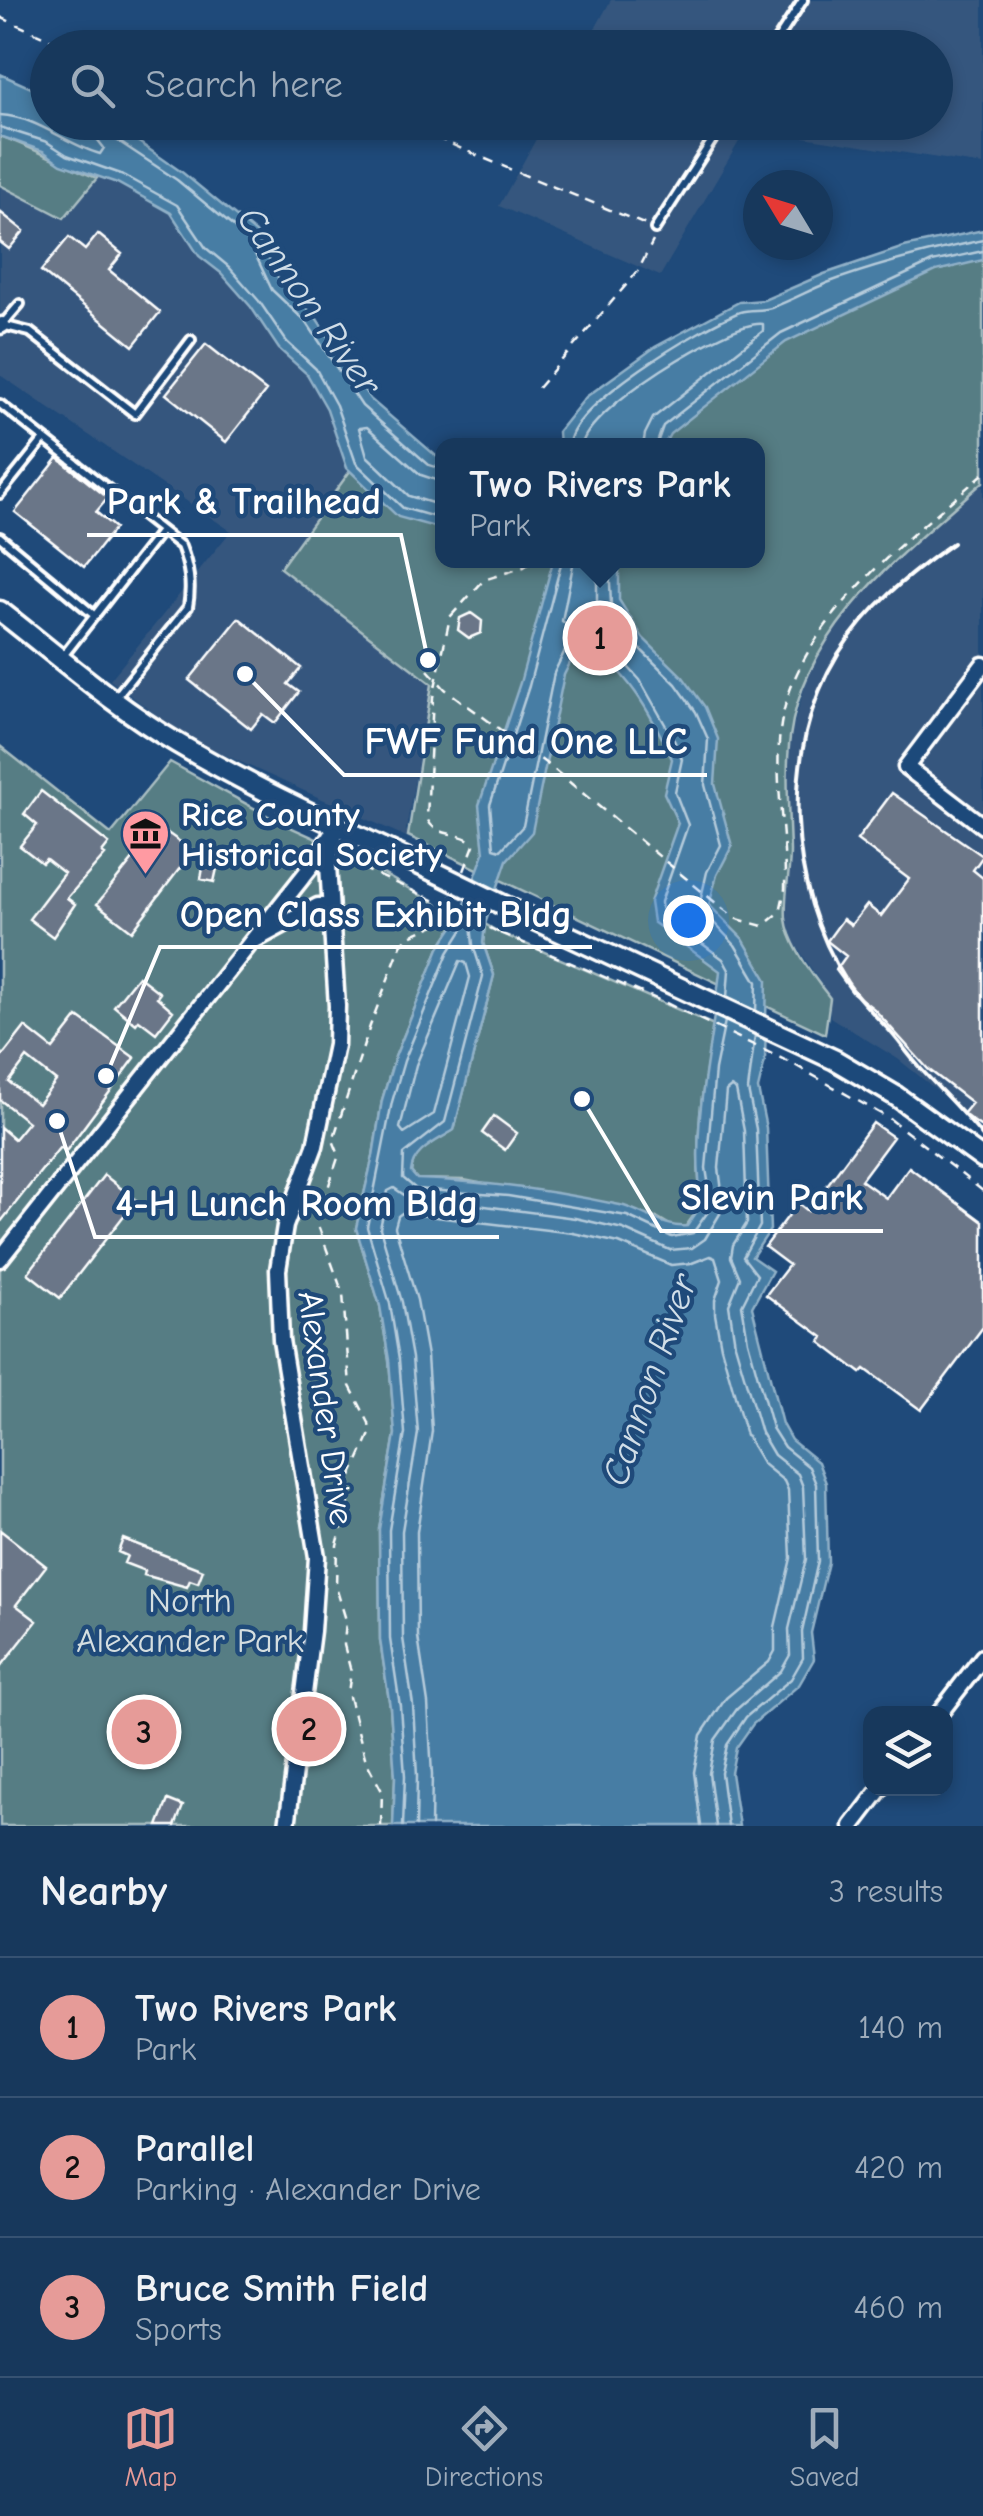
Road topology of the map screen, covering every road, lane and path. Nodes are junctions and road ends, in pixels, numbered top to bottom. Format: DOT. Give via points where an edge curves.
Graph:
graph roads {
  1 [pos="803,0"];
  2 [pos="0,16"];
  3 [pos="31,30"];
  4 [pos="784,30"];
  5 [pos="440,140"];
  6 [pos="712,140"];
  7 [pos="655,229"];
  8 [pos="20,304"];
  9 [pos="1,326"];
  10 [pos="192,340"];
  11 [pos="538,388"];
  12 [pos="0,404"];
  13 [pos="44,438"];
  14 [pos="983,474"];
  15 [pos="0,494"];
  16 [pos="161,531"];
  17 [pos="0,537"];
  18 [pos="521,568"];
  19 [pos="0,611"];
  20 [pos="95,616"];
  21 [pos="62,659"];
  22 [pos="983,665"];
  23 [pos="428,670"];
  24 [pos="436,680"];
  25 [pos="114,699"];
  26 [pos="337,826"];
  27 [pos="983,826"];
  28 [pos="345,861"];
  29 [pos="464,873"];
  30 [pos="456,887"];
  31 [pos="329,906"];
  32 [pos="246,946"];
  33 [pos="983,1159"];
  34 [pos="983,1191"];
  35 [pos="0,1258"];
  36 [pos="983,1657"];
  37 [pos="945,1706"];
  38 [pos="875,1796"];
  39 [pos="287,1826"];
  40 [pos="382,1826"];
  41 [pos="852,1826"];
  1 -- 4 [label="lane"];
  2 -- 3 [label="path"];
  5 -- 7 [label="path"];
  6 -- 7 [label="lane"];
  7 -- 11 [label="path" via="638,271"];
  8 -- 9 [label="lane"];
  9 -- 10 [label="lane" via="30,332 135,414"];
  12 -- 13 [label="lane"];
  13 -- 15 [label="lane"];
  13 -- 16 [label="lane"];
  14 -- 24 [label="path" via="858,588 810,648 788,695 779,744 782,905 763,926 737,920"];
  16 -- 20 [label="lane"];
  16 -- 25 [label="lane" via="181,546 187,562 188,607"];
  17 -- 20 [label="lane"];
  18 -- 24 [label="path" via="484,580 454,612"];
  19 -- 21 [label="street"];
  20 -- 21 [label="lane"];
  21 -- 25 [label="street"];
  22 -- 27 [label="street" via="906,767"];
  23 -- 24 [label="path"];
  24 -- 29 [label="path" via="427,818 438,831 471,841"];
  25 -- 26 [label="street" via="176,743"];
  26 -- 31 [label="street, Alexander Drive" via="328,865"];
  26 -- 32 [label="street"];
  26 -- 33 [label="street, bridge" via="804,1046 896,1096"];
  28 -- 34 [label="path, bridge" via="793,1064 890,1119"];
  30 -- 40 [label="path" via="435,925 401,945 333,1140 339,1156 318,1215 343,1294 350,1386 369,1424 339,1532 336,1587 346,1620 348,1693 382,1791"];
  31 -- 32 [label="street"];
  31 -- 39 [label="street, Alexander Drive" via="336,1045 315,1146 282,1238 278,1281 281,1340 317,1557"];
  32 -- 35 [label="street"];
  36 -- 37 [label="street"];
  38 -- 41 [label="street"];
}
